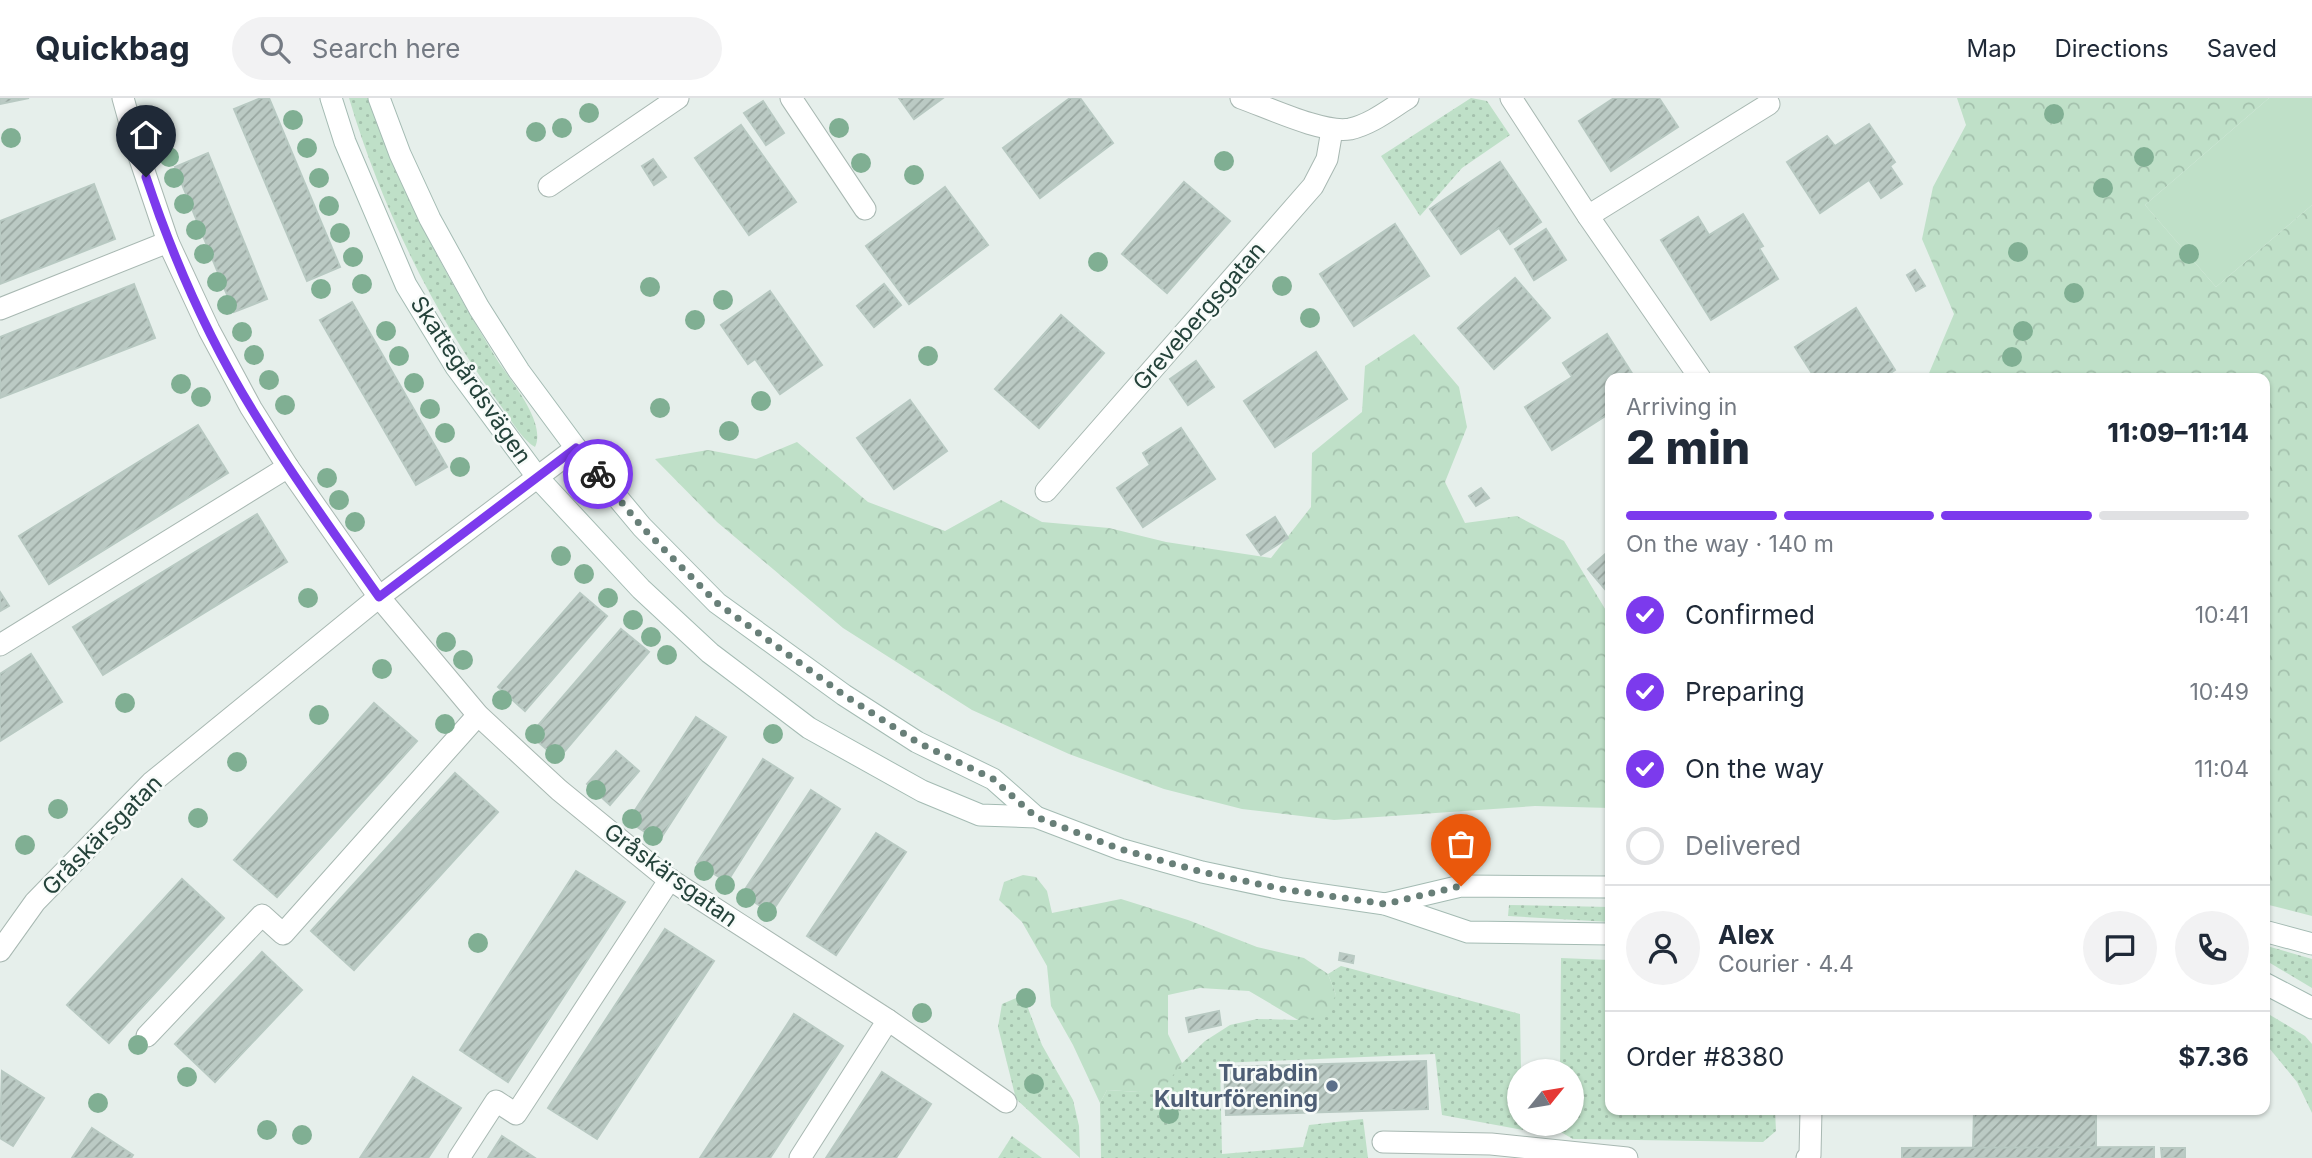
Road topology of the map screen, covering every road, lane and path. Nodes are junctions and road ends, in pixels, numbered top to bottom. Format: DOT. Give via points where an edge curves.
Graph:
graph roads {
  1 [pos="123,98"];
  2 [pos="331,98"];
  3 [pos="379,98"];
  4 [pos="678,98"];
  5 [pos="791,98"];
  6 [pos="1241,98"];
  7 [pos="1408,98"];
  8 [pos="1511,98"];
  9 [pos="1769,104"];
  10 [pos="1332,130"];
  11 [pos="549,186"];
  12 [pos="865,209"];
  13 [pos="1588,216"];
  14 [pos="168,242"];
  15 [pos="0,309"];
  16 [pos="1697,373"];
  17 [pos="576,448"];
  18 [pos="288,467"];
  19 [pos="538,478"];
  20 [pos="1046,491"];
  21 [pos="379,597"];
  22 [pos="0,645"];
  23 [pos="478,715"];
  24 [pos="1036,817"];
  25 [pos="670,879"];
  26 [pos="1605,887"];
  27 [pos="1385,904"];
  28 [pos="2270,932"];
  29 [pos="1605,934"];
  30 [pos="2312,944"];
  31 [pos="0,951"];
  32 [pos="2270,986"];
  33 [pos="2312,1008"];
  34 [pos="888,1020"];
  35 [pos="147,1036"];
  36 [pos="1006,1102"];
  37 [pos="1811,1115"];
  38 [pos="1383,1142"];
  39 [pos="459,1158"];
  40 [pos="800,1158"];
  41 [pos="1628,1158"];
  42 [pos="1807,1158"];
  1 -- 14 [label="street, Gråskärsgatan"];
  2 -- 19 [label="street, Skattegårdsvägen" via="406,285 456,367"];
  3 -- 17 [label="street, Skattegårdsvägen" via="430,219 479,308"];
  4 -- 11 [label="street"];
  5 -- 12 [label="street"];
  6 -- 10 [label="street"];
  7 -- 10 [label="street" via="1368,123"];
  8 -- 13 [label="street"];
  9 -- 13 [label="street"];
  10 -- 20 [label="street, Grevebergsgatan" via="1327,159 1313,186"];
  13 -- 16 [label="street"];
  14 -- 15 [label="street"];
  14 -- 18 [label="street, Gråskärsgatan" via="209,330"];
  17 -- 19 [label="street, Gråskärsgatan"];
  17 -- 24 [label="street, Skattegårdsvägen" via="642,527 717,603 917,742 993,779"];
  18 -- 21 [label="street, Gråskärsgatan"];
  18 -- 22 [label="street"];
  19 -- 21 [label="street, Gråskärsgatan"];
  19 -- 24 [label="street, Skattegårdsvägen" via="670,617 809,728 922,791 979,815"];
  21 -- 23 [label="street, Gråskärsgatan"];
  21 -- 31 [label="street, Gråskärsgatan" via="151,783 35,902"];
  23 -- 25 [label="street, Gråskärsgatan" via="559,790"];
  23 -- 35 [label="street" via="283,934 262,915"];
  24 -- 27 [label="street, Skattegårdsvägen" via="1120,849 1202,872"];
  25 -- 34 [label="street, Gråskärsgatan"];
  25 -- 39 [label="street" via="516,1114 496,1101"];
  26 -- 27 [label="street, Skattegårdsvägen" via="1461,886"];
  27 -- 29 [label="street, Skattegårdsvägen" via="1468,932"];
  28 -- 30 [label="street"];
  32 -- 33 [label="street"];
  34 -- 36 [label="street, Gråskärsgatan"];
  34 -- 40 [label="street"];
  37 -- 42 [label="street"];
  38 -- 41 [label="street" via="1491,1144"];
}
